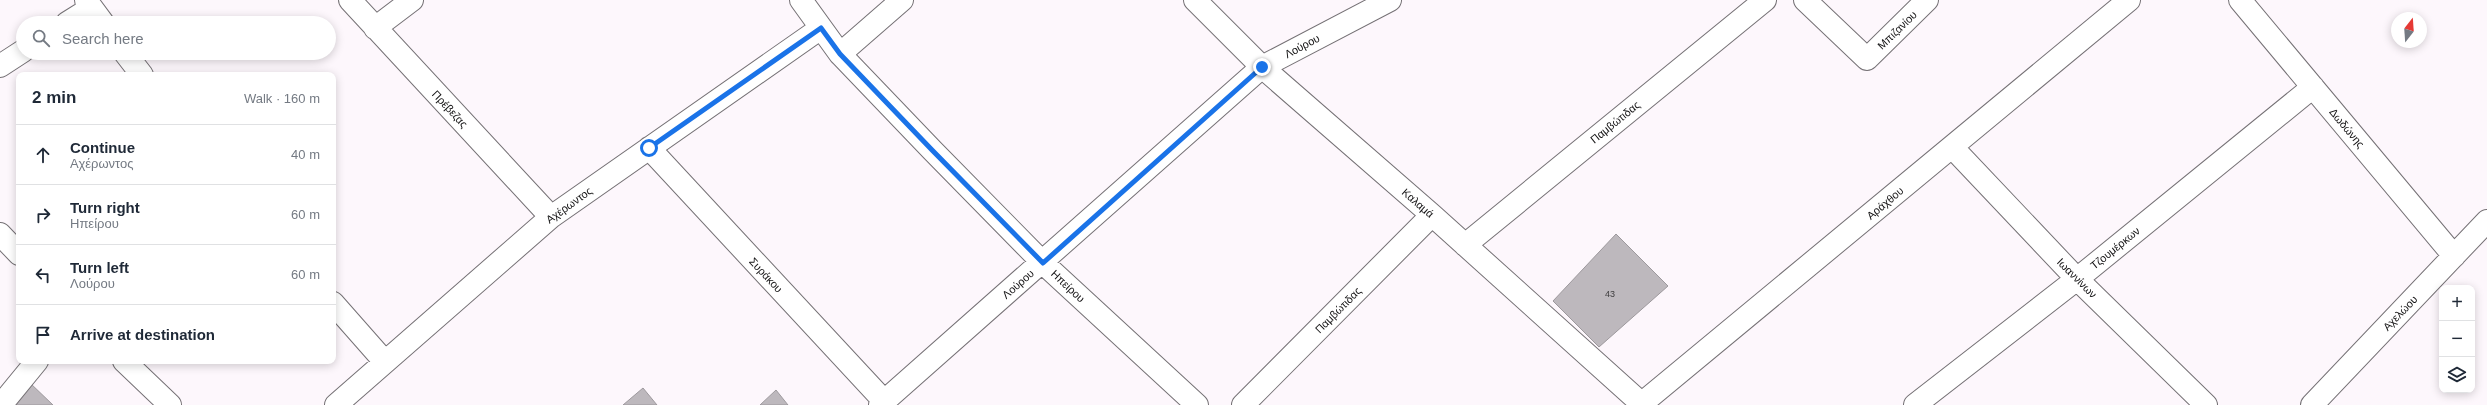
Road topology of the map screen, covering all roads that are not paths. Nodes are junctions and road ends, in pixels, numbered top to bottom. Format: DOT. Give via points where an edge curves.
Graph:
graph roads {
  1 [pos="350,0"];
  2 [pos="412,0"];
  3 [pos="801,0"];
  4 [pos="902,0"];
  5 [pos="1195,0"];
  6 [pos="1390,0"];
  7 [pos="1765,0"];
  8 [pos="1805,0"];
  9 [pos="1927,0"];
  10 [pos="2129,0"];
  11 [pos="2240,0"];
  12 [pos="93,10"];
  13 [pos="81,16"];
  14 [pos="375,28"];
  15 [pos="821,28"];
  16 [pos="840,54"];
  17 [pos="16,56"];
  18 [pos="130,60"];
  19 [pos="0,66"];
  20 [pos="1262,67"];
  21 [pos="140,72"];
  22 [pos="2312,87"];
  23 [pos="1952,147"];
  24 [pos="649,148"];
  25 [pos="1432,215"];
  26 [pos="551,217"];
  27 [pos="2487,221"];
  28 [pos="0,234"];
  29 [pos="1465,245"];
  30 [pos="16,251"];
  31 [pos="2454,256"];
  32 [pos="1043,263"];
  33 [pos="2077,279"];
  34 [pos="336,306"];
  35 [pos="385,362"];
  36 [pos="35,364"];
  37 [pos="127,364"];
  38 [pos="882,403"];
  39 [pos="1,405"];
  40 [pos="170,405"];
  41 [pos="336,405"];
  42 [pos="1197,405"];
  43 [pos="1243,405"];
  44 [pos="1641,405"];
  45 [pos="1915,405"];
  46 [pos="2206,405"];
  47 [pos="2312,405"];
  1 -- 14 [label="street, Πρέβεζας"];
  2 -- 14 [label="street"];
  3 -- 15 [label="street, Ηπείρου"];
  4 -- 16 [label="street"];
  5 -- 20 [label="street, Καλαμά"];
  6 -- 20 [label="street, Λούρου"];
  7 -- 29 [label="street, Παμβώτιδας"];
  8 -- 9 [label="street, Μπιζανίου" via="1867,59"];
  10 -- 23 [label="street, Αράχθου"];
  11 -- 22 [label="street, Δωδώνης"];
  12 -- 13 [label="street"];
  14 -- 26 [label="street, Πρέβεζας"];
  15 -- 16 [label="street, Ηπείρου"];
  15 -- 24 [label="street, Αχέρωντος"];
  16 -- 32 [label="street, Ηπείρου"];
  17 -- 19 [label="street"];
  18 -- 21 [label="street"];
  20 -- 25 [label="street, Καλαμά"];
  20 -- 32 [label="street, Λούρου"];
  22 -- 31 [label="street, Δωδώνης"];
  22 -- 33 [label="street, Τζουμέρκων"];
  23 -- 33 [label="street, Ιωαννίνων"];
  23 -- 44 [label="street, Αράχθου"];
  24 -- 26 [label="street, Αχέρωντος"];
  24 -- 38 [label="street, Συράκου"];
  25 -- 29 [label="street, Καλαμά"];
  25 -- 43 [label="street, Παμβώτιδας"];
  26 -- 35 [label="street, Αχέρωντος"];
  27 -- 31 [label="street, Αχελώου"];
  28 -- 30 [label="street"];
  29 -- 44 [label="street, Καλαμά"];
  31 -- 47 [label="street, Αχελώου"];
  32 -- 38 [label="street, Λούρου"];
  32 -- 42 [label="street, Ηπείρου"];
  33 -- 45 [label="street, Τζουμέρκων"];
  33 -- 46 [label="street, Ιωαννίνων"];
  34 -- 35 [label="street"];
  35 -- 41 [label="street, Αχέρωντος"];
  36 -- 39 [label="street"];
  37 -- 40 [label="street"];
}
